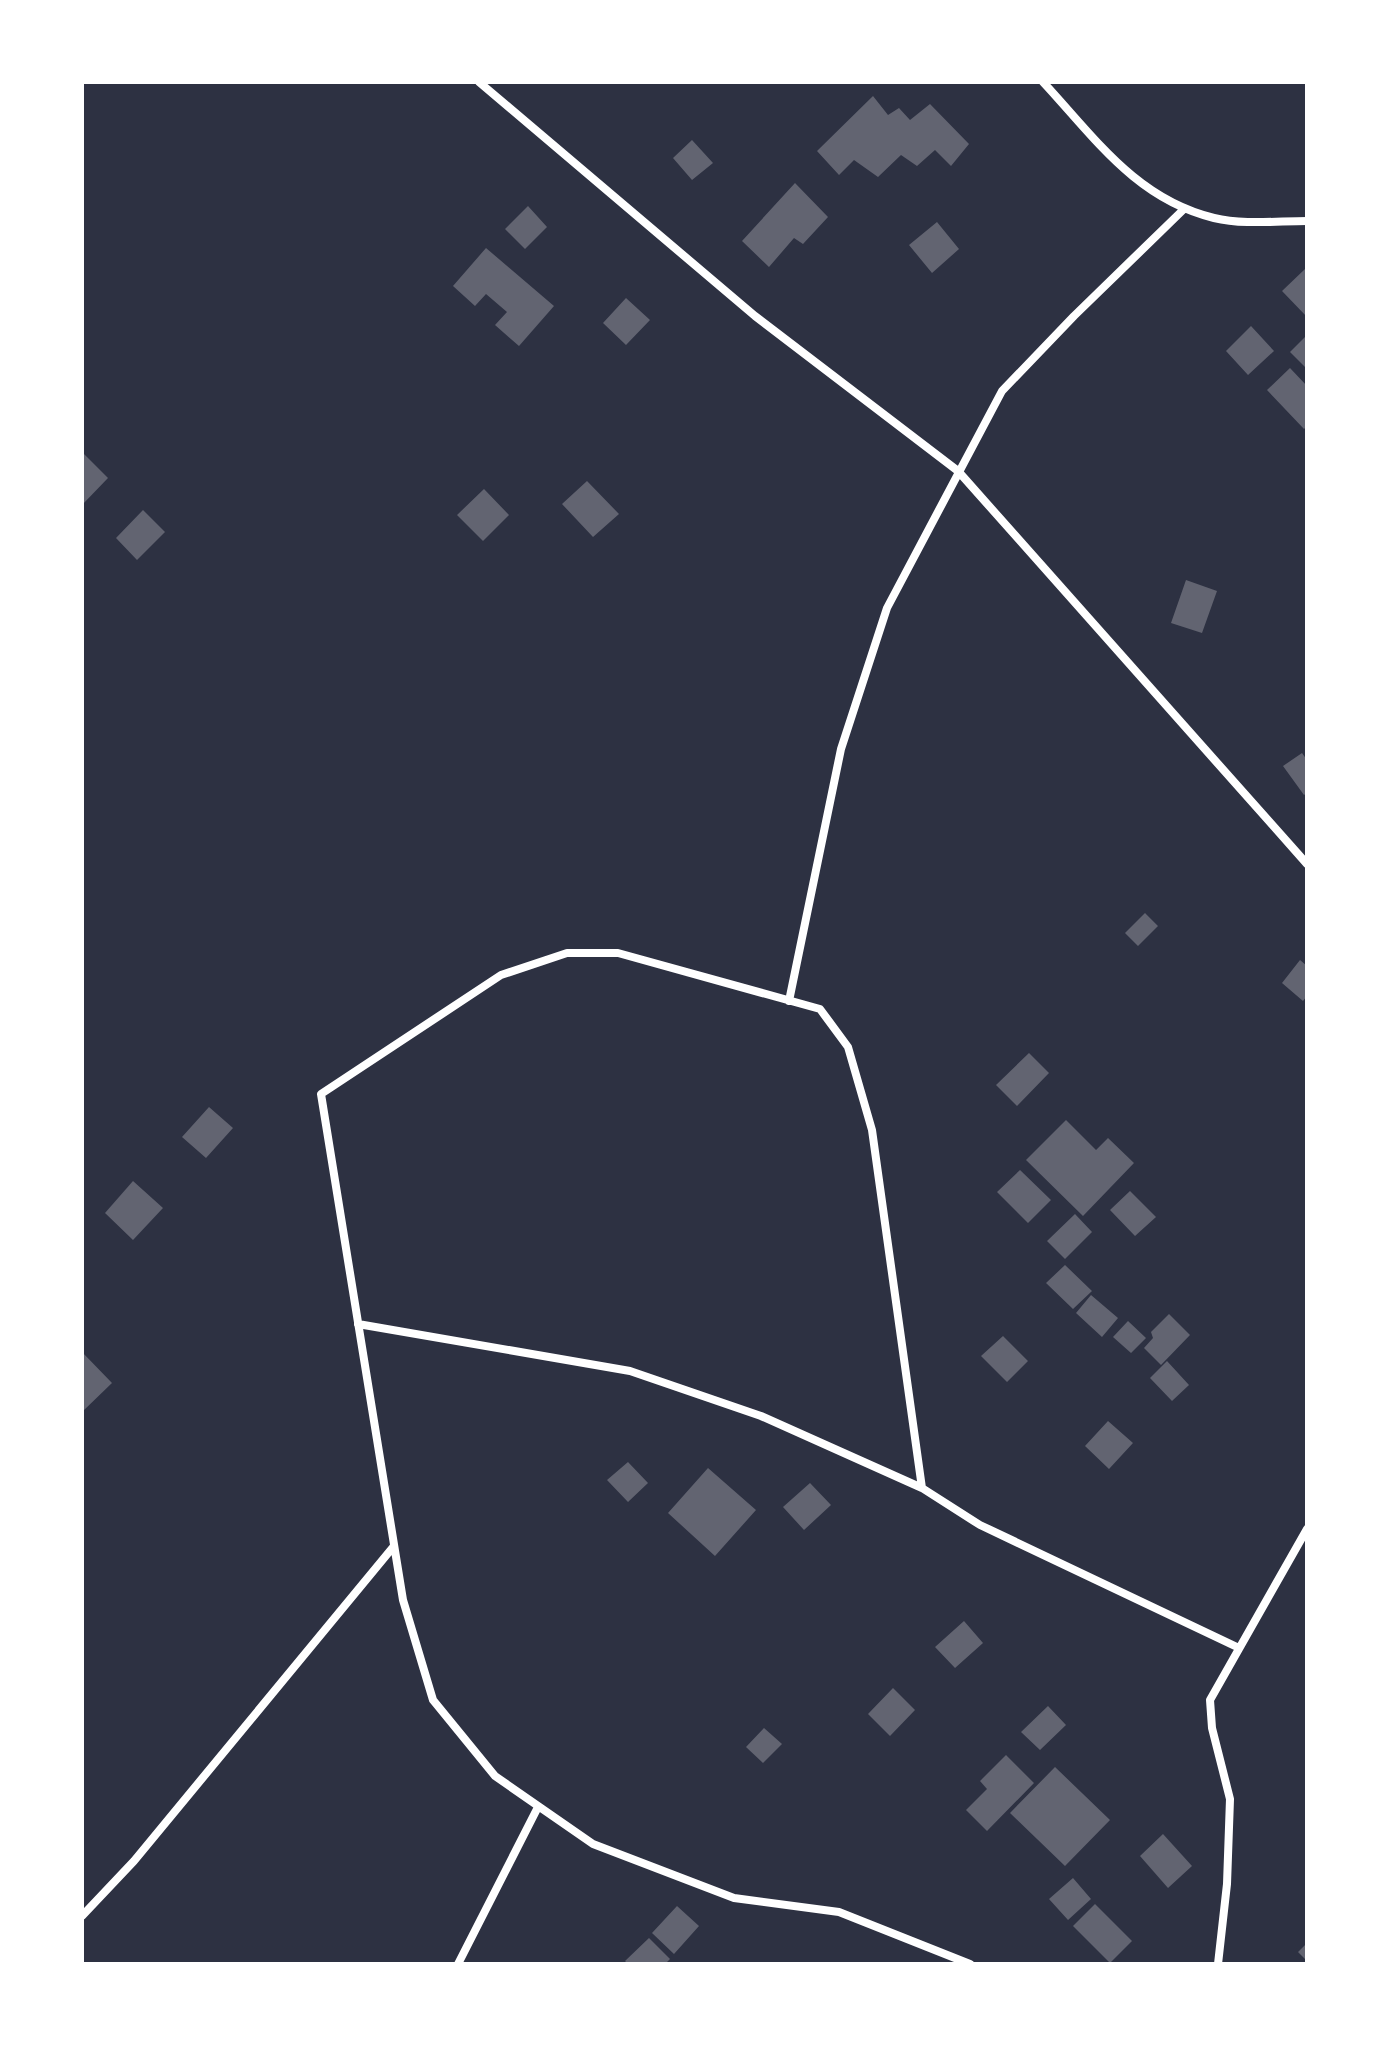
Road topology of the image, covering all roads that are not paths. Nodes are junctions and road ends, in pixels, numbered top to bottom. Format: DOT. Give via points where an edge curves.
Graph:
graph roads {
  1 [pos="479,82"];
  2 [pos="1043,82"];
  3 [pos="1184,209"];
  4 [pos="1307,221"];
  5 [pos="958,471"];
  6 [pos="1307,864"];
  7 [pos="789,1001"];
  8 [pos="358,1324"];
  9 [pos="922,1488"];
  10 [pos="1307,1529"];
  11 [pos="394,1546"];
  12 [pos="1237,1647"];
  13 [pos="538,1807"];
  14 [pos="82,1916"];
  15 [pos="458,1964"];
  16 [pos="970,1964"];
  17 [pos="1217,1964"];
  1 -- 5 [label="street" via="755,316"];
  2 -- 3 [label="street" via="1126,173"];
  3 -- 4 [label="street" via="1217,219"];
  3 -- 5 [label="street" via="1002,391"];
  5 -- 6 [label="street"];
  5 -- 7 [label="street" via="887,608 841,749"];
  7 -- 8 [label="street" via="618,953 567,953 501,975 321,1094"];
  7 -- 9 [label="street" via="820,1009 848,1047 872,1130"];
  8 -- 9 [label="street" via="630,1371 761,1416"];
  8 -- 11 [label="street"];
  9 -- 12 [label="street" via="980,1525"];
  10 -- 12 [label="street"];
  11 -- 13 [label="street" via="403,1600 433,1700 495,1776"];
  11 -- 14 [label="street" via="134,1861"];
  12 -- 17 [label="street" via="1210,1700 1230,1799"];
  13 -- 15 [label="street"];
  13 -- 16 [label="street" via="593,1844 734,1898 839,1912"];
}
